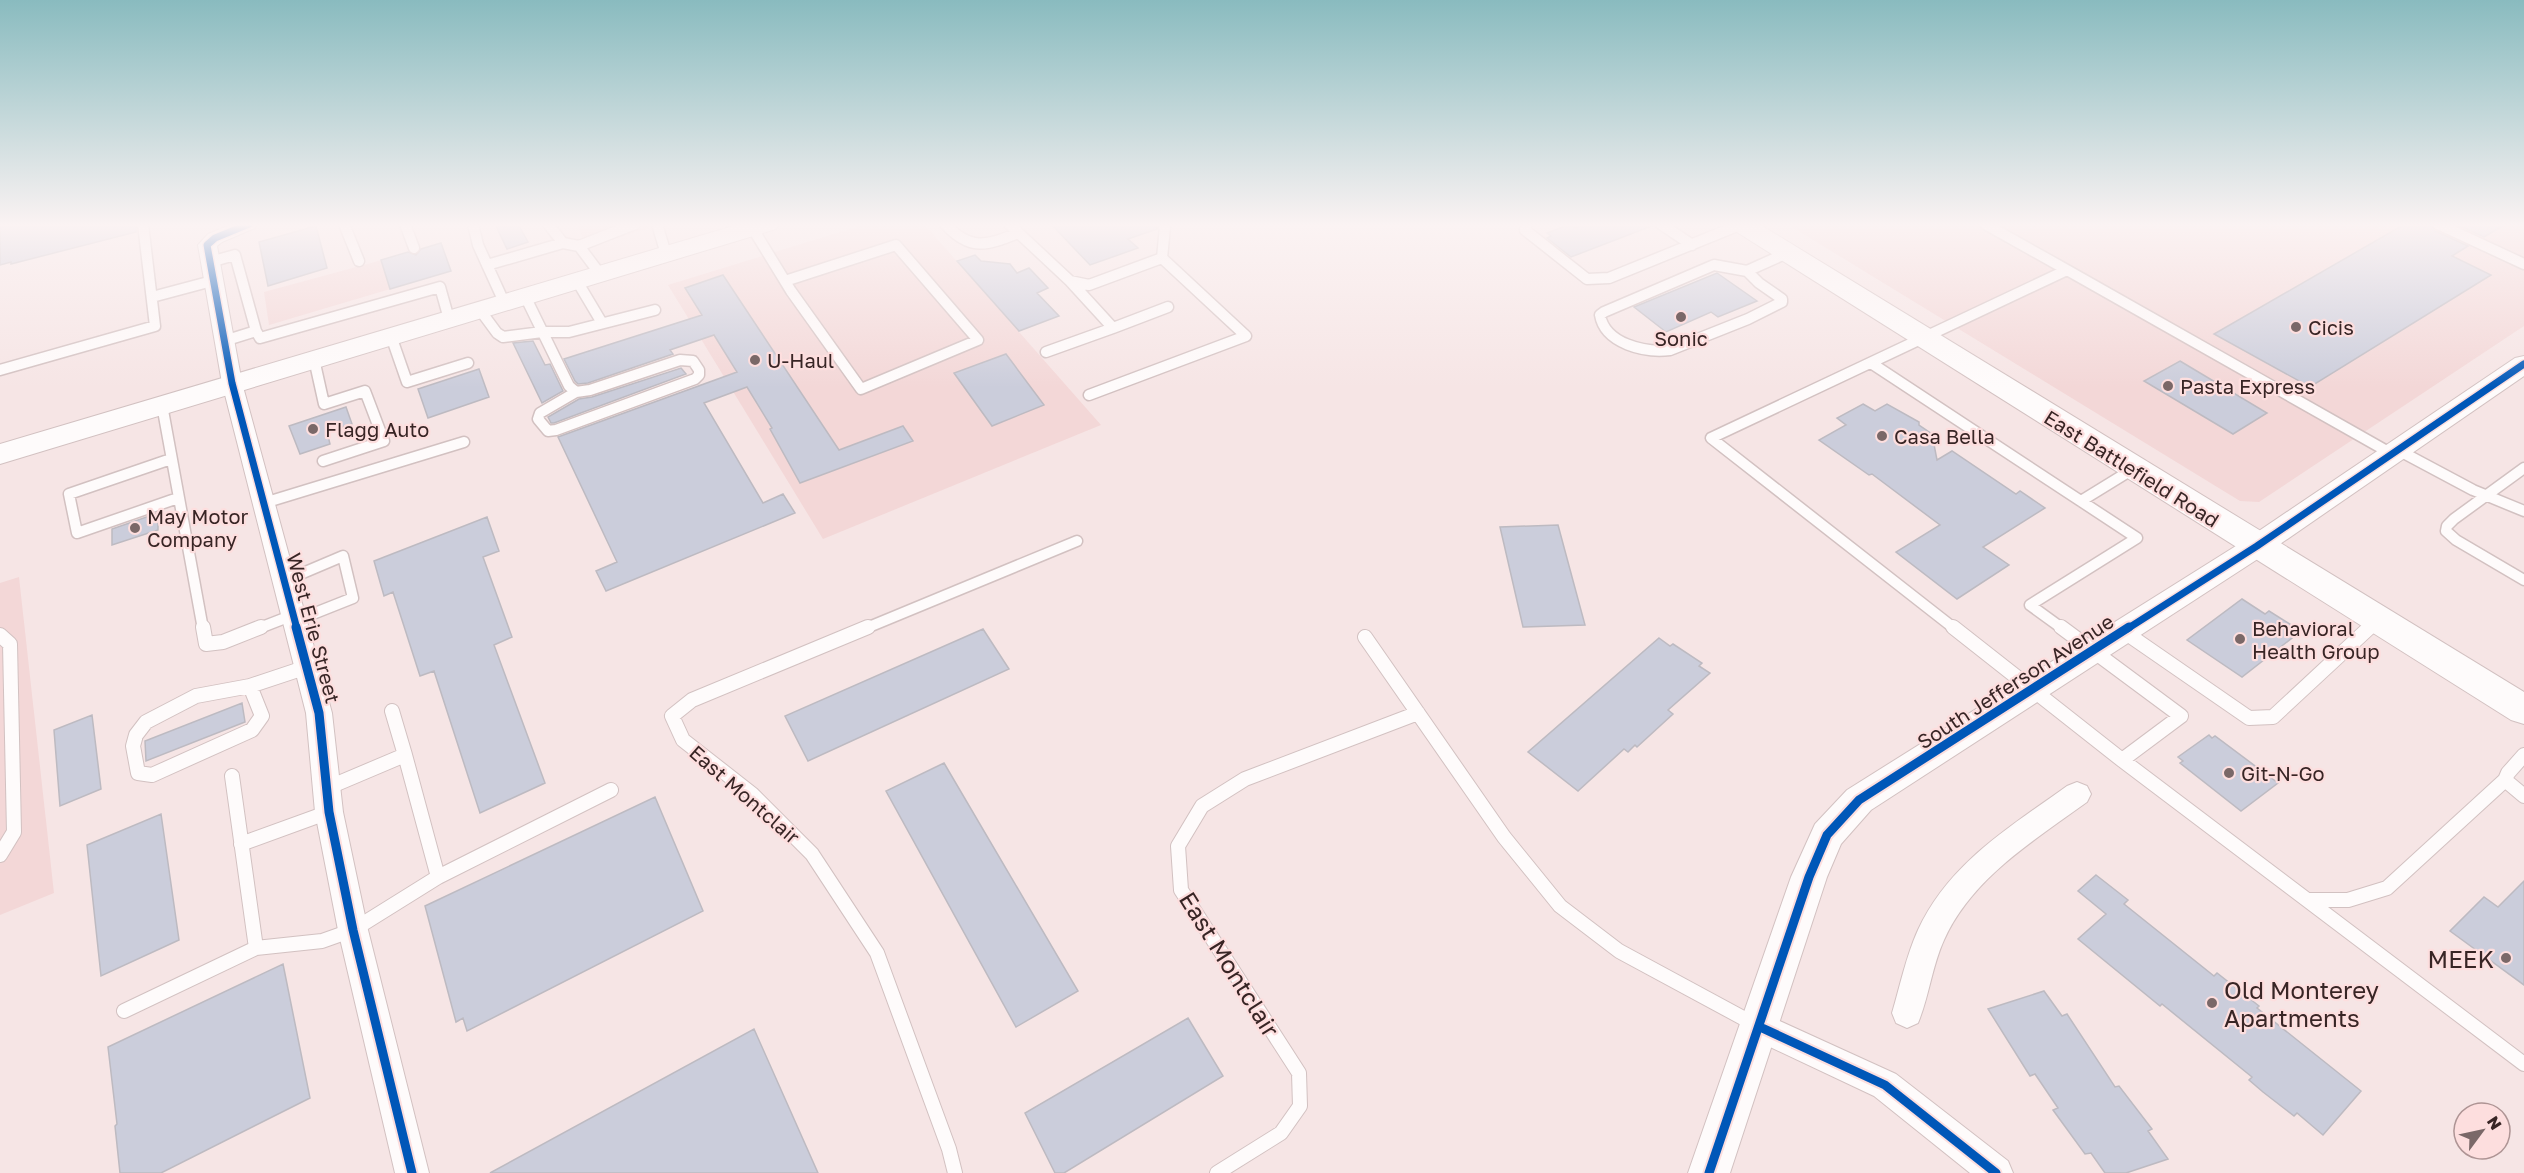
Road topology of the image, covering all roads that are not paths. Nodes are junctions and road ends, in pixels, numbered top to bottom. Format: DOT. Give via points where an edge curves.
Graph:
graph roads {
  1 [pos="150,279"];
  2 [pos="195,279"];
  3 [pos="212,279"];
  4 [pos="242,279"];
  5 [pos="493,279"];
  6 [pos="583,279"];
  7 [pos="589,279"];
  8 [pos="792,279"];
  9 [pos="925,279"];
  10 [pos="1068,279"];
  11 [pos="1106,279"];
  12 [pos="1184,279"];
  13 [pos="1682,279"];
  14 [pos="1755,279"];
  15 [pos="1828,279"];
  16 [pos="2049,279"];
  17 [pos="2083,279"];
  18 [pos="785,281"];
  19 [pos="1070,281"];
  20 [pos="152,297"];
  21 [pos="503,303"];
  22 [pos="1168,307"];
  23 [pos="655,309"];
  24 [pos="449,319"];
  25 [pos="602,323"];
  26 [pos="1113,328"];
  27 [pos="256,331"];
  28 [pos="542,332"];
  29 [pos="391,336"];
  30 [pos="1924,338"];
  31 [pos="224,341"];
  32 [pos="1046,352"];
  33 [pos="314,359"];
  34 [pos="468,363"];
  35 [pos="1871,363"];
  36 [pos="2524,364"];
  37 [pos="0,370"];
  38 [pos="232,383"];
  39 [pos="576,392"];
  40 [pos="1089,395"];
  41 [pos="162,405"];
  42 [pos="464,442"];
  43 [pos="2395,452"];
  44 [pos="0,454"];
  45 [pos="171,459"];
  46 [pos="323,461"];
  47 [pos="2524,468"];
  48 [pos="2133,469"];
  49 [pos="2487,495"];
  50 [pos="178,498"];
  51 [pos="2081,501"];
  52 [pos="264,503"];
  53 [pos="2524,511"];
  54 [pos="1077,541"];
  55 [pos="2257,546"];
  56 [pos="2524,580"];
  57 [pos="284,581"];
  58 [pos="294,618"];
  59 [pos="2378,620"];
  60 [pos="2123,631"];
  61 [pos="0,635"];
  62 [pos="1365,637"];
  63 [pos="2092,651"];
  64 [pos="307,667"];
  65 [pos="250,686"];
  66 [pos="2031,690"];
  67 [pos="2524,710"];
  68 [pos="392,711"];
  69 [pos="1418,713"];
  70 [pos="405,755"];
  71 [pos="2524,755"];
  72 [pos="2122,760"];
  73 [pos="232,776"];
  74 [pos="2505,780"];
  75 [pos="611,790"];
  76 [pos="2077,794"];
  77 [pos="2524,796"];
  78 [pos="327,800"];
  79 [pos="241,844"];
  80 [pos="0,855"];
  81 [pos="438,877"];
  82 [pos="2307,900"];
  83 [pos="353,930"];
  84 [pos="256,948"];
  85 [pos="124,1011"];
  86 [pos="1907,1013"];
  87 [pos="1760,1027"];
  88 [pos="2524,1064"];
  89 [pos="412,1173"];
  90 [pos="955,1173"];
  91 [pos="1217,1173"];
  92 [pos="1709,1173"];
  93 [pos="1996,1173"];
  1 -- 20 [label="lane"];
  2 -- 20 [label="lane"];
  3 -- 31 [label="street, West Erie Street"];
  4 -- 27 [label="lane"];
  5 -- 21 [label="lane"];
  6 -- 21 [label="main road"];
  7 -- 25 [label="lane"];
  8 -- 18 [label="lane"];
  9 -- 18 [label="lane" via="978,340 861,390"];
  10 -- 19 [label="lane"];
  11 -- 19 [label="lane" via="1089,285"];
  12 -- 40 [label="lane" via="1246,336"];
  13 -- 14 [label="lane" via="1604,312 1599,320 1631,346 1665,351 1782,302"];
  15 -- 30 [label="main road, East Battlefield Road"];
  16 -- 30 [label="lane"];
  17 -- 43 [label="lane"];
  19 -- 26 [label="lane"];
  20 -- 37 [label="lane" via="155,326"];
  21 -- 24 [label="main road"];
  21 -- 28 [label="lane"];
  21 -- 28 [label="lane" via="497,333 503,337"];
  22 -- 26 [label="lane"];
  23 -- 25 [label="lane"];
  24 -- 27 [label="lane" via="440,287 260,338"];
  24 -- 29 [label="main road"];
  25 -- 28 [label="lane" via="569,332"];
  26 -- 32 [label="lane"];
  27 -- 31 [label="lane"];
  28 -- 39 [label="lane" via="569,386"];
  29 -- 33 [label="main road"];
  29 -- 34 [label="lane" via="407,382"];
  30 -- 35 [label="lane"];
  30 -- 48 [label="main road, East Battlefield Road"];
  31 -- 38 [label="street, West Erie Street"];
  33 -- 38 [label="main road"];
  33 -- 46 [label="lane" via="324,404 365,391 384,441"];
  35 -- 51 [label="lane"];
  35 -- 66 [label="lane" via="1711,438"];
  36 -- 43 [label="street, South Jefferson Avenue"];
  38 -- 41 [label="main road"];
  38 -- 52 [label="street, West Erie Street"];
  39 -- 39 [label="lane" via="688,359 699,370 695,379 578,422 556,430 543,427 538,419 540,413"];
  41 -- 44 [label="main road"];
  41 -- 45 [label="lane"];
  42 -- 52 [label="lane"];
  43 -- 49 [label="lane"];
  43 -- 55 [label="street, South Jefferson Avenue"];
  45 -- 50 [label="lane"];
  45 -- 50 [label="lane" via="69,494 77,533"];
  47 -- 49 [label="lane"];
  48 -- 51 [label="lane"];
  48 -- 55 [label="main road, East Battlefield Road"];
  49 -- 53 [label="lane"];
  49 -- 56 [label="lane" via="2446,526 2446,531"];
  50 -- 58 [label="lane" via="206,644"];
  51 -- 63 [label="lane" via="2137,538 2030,604"];
  52 -- 57 [label="street, West Erie Street"];
  54 -- 90 [label="lane, East Montclair" via="692,700 672,716 684,740 752,794 812,854 877,953"];
  55 -- 59 [label="main road, East Battlefield Road"];
  55 -- 60 [label="street, South Jefferson Avenue"];
  57 -- 58 [label="street, West Erie Street"];
  57 -- 58 [label="lane" via="344,556 352,598"];
  58 -- 64 [label="street, West Erie Street"];
  59 -- 60 [label="lane" via="2273,717 2249,718"];
  59 -- 67 [label="main road, East Battlefield Road"];
  60 -- 63 [label="street, South Jefferson Avenue"];
  61 -- 80 [label="lane" via="10,644 14,832"];
  62 -- 69 [label="lane"];
  63 -- 66 [label="street, South Jefferson Avenue"];
  63 -- 72 [label="lane" via="2181,716"];
  64 -- 65 [label="lane"];
  64 -- 78 [label="street, West Erie Street" via="319,713"];
  65 -- 65 [label="lane" via="196,696 147,722 136,735 134,746 138,773 152,775 252,730 261,716"];
  66 -- 72 [label="lane"];
  66 -- 87 [label="street, South Jefferson Avenue" via="1860,800 1827,835 1809,877"];
  68 -- 70 [label="lane"];
  69 -- 87 [label="lane" via="1504,837 1560,906 1619,951"];
  69 -- 91 [label="lane, East Montclair" via="1245,779 1202,806 1178,846 1181,890 1299,1073 1300,1106 1281,1133"];
  70 -- 78 [label="lane"];
  70 -- 81 [label="lane"];
  71 -- 74 [label="lane"];
  72 -- 82 [label="lane"];
  73 -- 79 [label="lane"];
  74 -- 77 [label="lane"];
  74 -- 82 [label="lane" via="2387,888 2342,902"];
  75 -- 81 [label="lane"];
  76 -- 86 [label="street" via="1988,859 1958,891 1930,936"];
  78 -- 79 [label="lane"];
  78 -- 83 [label="street, West Erie Street"];
  79 -- 84 [label="lane"];
  81 -- 83 [label="lane"];
  82 -- 88 [label="lane"];
  83 -- 84 [label="lane" via="322,941"];
  83 -- 89 [label="street, West Erie Street"];
  84 -- 85 [label="lane"];
  87 -- 92 [label="street, South Jefferson Avenue"];
  87 -- 93 [label="street" via="1885,1085"];
}
